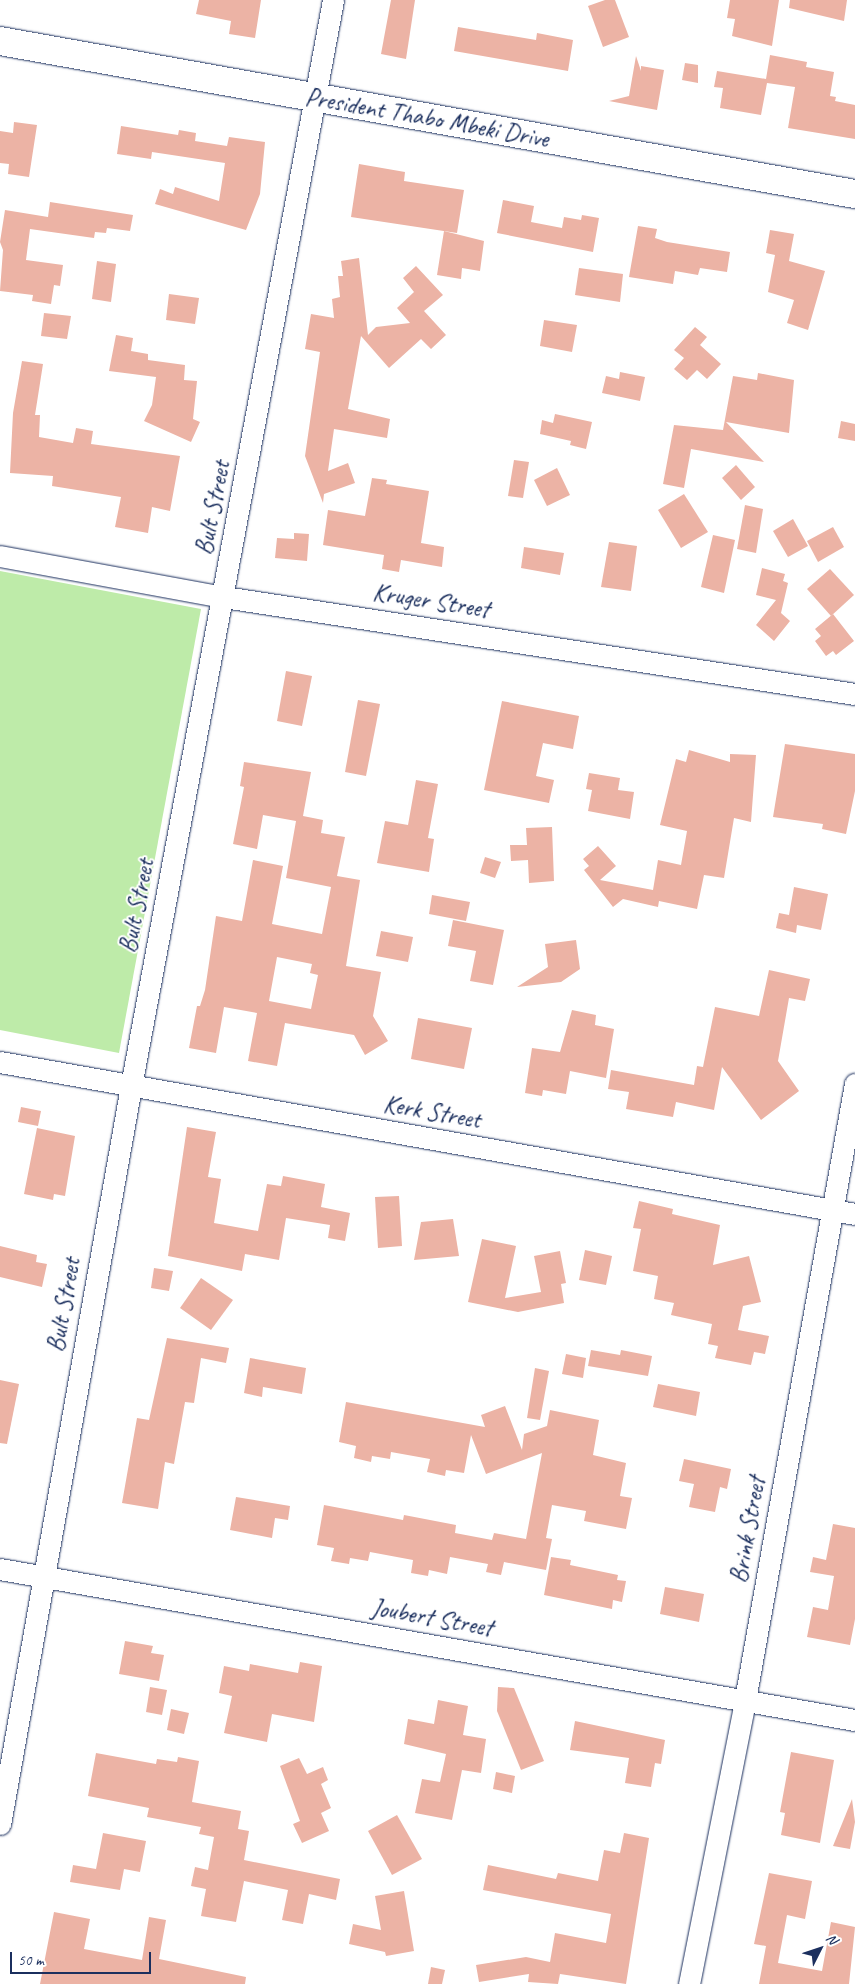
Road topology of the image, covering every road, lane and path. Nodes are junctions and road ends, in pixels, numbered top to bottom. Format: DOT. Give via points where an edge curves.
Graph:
graph roads {
  1 [pos="333,0"];
  2 [pos="0,41"];
  3 [pos="317,98"];
  4 [pos="855,194"];
  5 [pos="0,556"];
  6 [pos="224,597"];
  7 [pos="855,694"];
  8 [pos="0,1062"];
  9 [pos="855,1084"];
  10 [pos="131,1086"];
  11 [pos="834,1210"];
  12 [pos="855,1214"];
  13 [pos="0,1569"];
  14 [pos="43,1578"];
  15 [pos="745,1700"];
  16 [pos="855,1720"];
  17 [pos="0,1824"];
  18 [pos="689,1984"];
  1 -- 3 [label="street, Bult Street"];
  2 -- 3 [label="street, President Thabo Mbeki Drive"];
  3 -- 4 [label="street, President Thabo Mbeki Drive"];
  3 -- 6 [label="street, Bult Street"];
  5 -- 6 [label="street, Kruger Street"];
  6 -- 7 [label="street, Kruger Street"];
  6 -- 10 [label="street, Bult Street"];
  8 -- 10 [label="street, Kerk Street"];
  9 -- 11 [label="street, Brink Street"];
  10 -- 11 [label="street, Kerk Street"];
  10 -- 14 [label="street, Bult Street"];
  11 -- 12 [label="street, Kerk Street"];
  11 -- 15 [label="street, Brink Street"];
  13 -- 14 [label="street, Joubert Street"];
  14 -- 15 [label="street, Joubert Street"];
  14 -- 17 [label="street, Bult Street"];
  15 -- 16 [label="street, Joubert Street"];
  15 -- 18 [label="street, Brink Street"];
}
